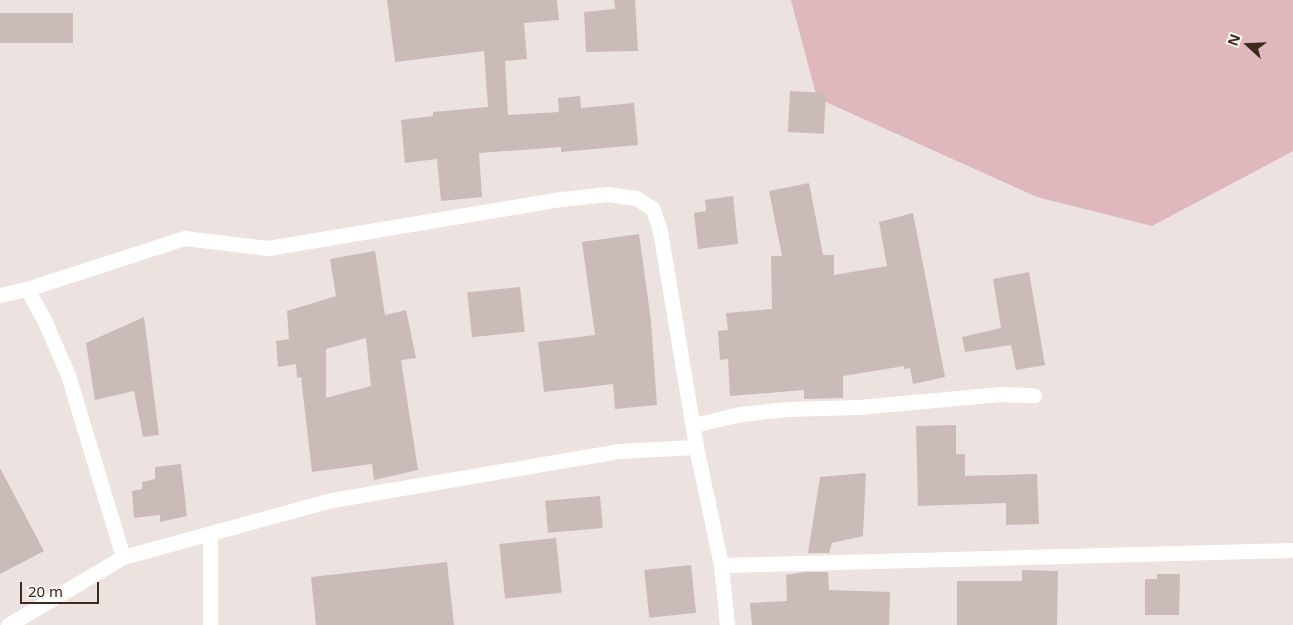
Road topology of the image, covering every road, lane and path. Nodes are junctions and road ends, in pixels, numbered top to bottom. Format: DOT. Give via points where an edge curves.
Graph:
graph roads {
  1 [pos="27,289"];
  2 [pos="0,295"];
  3 [pos="1034,396"];
  4 [pos="694,426"];
  5 [pos="696,446"];
  6 [pos="210,534"];
  7 [pos="1293,550"];
  8 [pos="123,557"];
  9 [pos="721,564"];
  10 [pos="8,625"];
  11 [pos="210,625"];
  12 [pos="727,625"];
  1 -- 2 [label="street"];
  1 -- 4 [label="street" via="184,238 268,248 562,199 607,194 636,198 653,209 660,232"];
  1 -- 8 [label="street" via="68,375"];
  3 -- 4 [label="street" via="999,394 859,407 788,409 740,414"];
  4 -- 5 [label="street"];
  5 -- 6 [label="street" via="618,451 428,482 332,500"];
  5 -- 9 [label="street"];
  6 -- 8 [label="street"];
  6 -- 11 [label="street"];
  7 -- 9 [label="street"];
  8 -- 10 [label="street"];
  9 -- 12 [label="street"];
}
